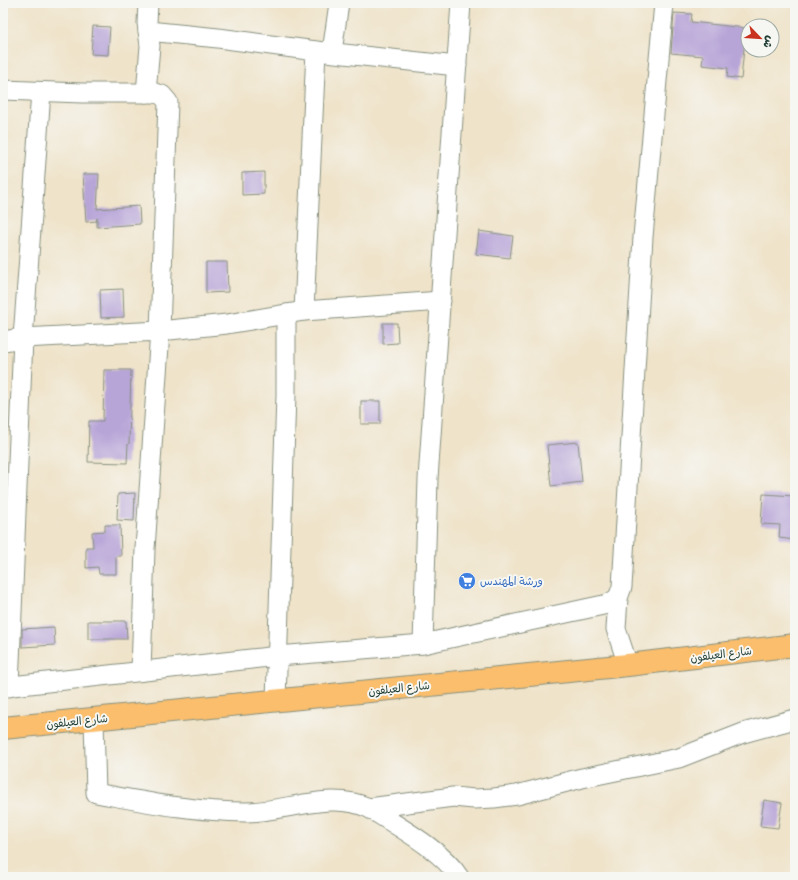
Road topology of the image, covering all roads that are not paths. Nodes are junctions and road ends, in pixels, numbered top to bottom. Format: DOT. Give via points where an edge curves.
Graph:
graph roads {
  1 [pos="148,3"];
  2 [pos="339,3"];
  3 [pos="461,3"];
  4 [pos="664,3"];
  5 [pos="148,31"];
  6 [pos="324,52"];
  7 [pos="457,66"];
  8 [pos="3,90"];
  9 [pos="42,92"];
  10 [pos="146,93"];
  11 [pos="441,301"];
  12 [pos="295,313"];
  13 [pos="160,331"];
  14 [pos="23,338"];
  15 [pos="3,341"];
  16 [pos="618,598"];
  17 [pos="423,644"];
  18 [pos="795,645"];
  19 [pos="278,656"];
  20 [pos="628,665"];
  21 [pos="141,671"];
  22 [pos="6,687"];
  23 [pos="276,700"];
  24 [pos="795,719"];
  25 [pos="94,720"];
  26 [pos="3,728"];
  27 [pos="369,808"];
  28 [pos="459,877"];
  1 -- 5 [label="street"];
  2 -- 6 [label="street"];
  3 -- 7 [label="street"];
  4 -- 16 [label="street" via="643,238 622,587"];
  5 -- 6 [label="street"];
  5 -- 10 [label="street" via="150,46"];
  6 -- 7 [label="street"];
  6 -- 12 [label="street"];
  7 -- 11 [label="street"];
  8 -- 9 [label="street"];
  9 -- 10 [label="street"];
  9 -- 14 [label="street"];
  10 -- 13 [label="street" via="162,95 168,102"];
  11 -- 12 [label="street"];
  11 -- 17 [label="street" via="428,479"];
  12 -- 13 [label="street"];
  12 -- 19 [label="street" via="286,395"];
  13 -- 14 [label="street"];
  13 -- 21 [label="street" via="145,549"];
  14 -- 15 [label="street"];
  14 -- 22 [label="street"];
  16 -- 17 [label="street" via="608,604"];
  16 -- 20 [label="street" via="616,629"];
  17 -- 19 [label="street"];
  18 -- 20 [label="highway, شارع العيلفون"];
  19 -- 21 [label="street"];
  19 -- 23 [label="street"];
  20 -- 23 [label="highway, شارع العيلفون"];
  21 -- 22 [label="street"];
  23 -- 25 [label="highway, شارع العيلفون"];
  24 -- 27 [label="street" via="743,733 679,758 516,795 474,799 453,797"];
  25 -- 26 [label="highway, شارع العيلفون"];
  25 -- 27 [label="street" via="96,793 176,807 225,811 261,811 332,800"];
  27 -- 28 [label="street" via="426,846 454,868"];
}
